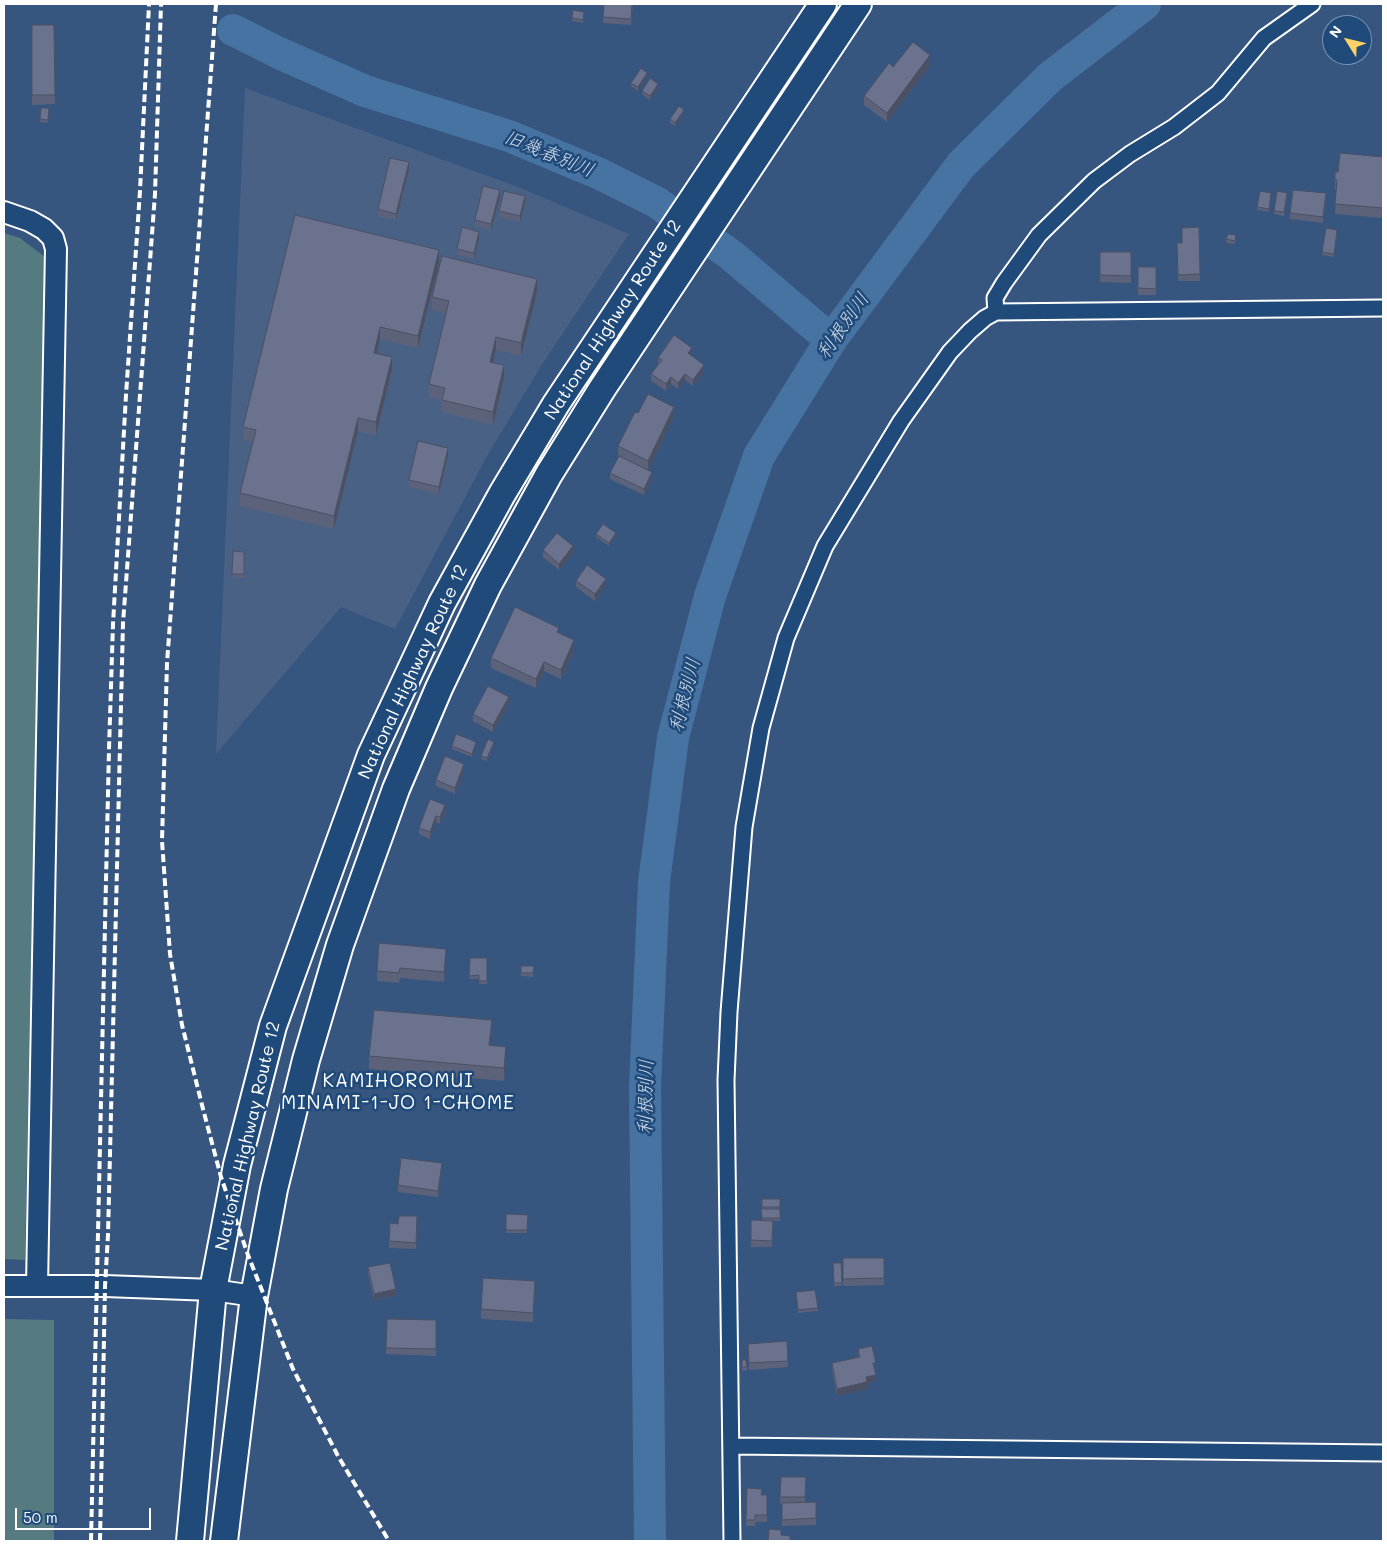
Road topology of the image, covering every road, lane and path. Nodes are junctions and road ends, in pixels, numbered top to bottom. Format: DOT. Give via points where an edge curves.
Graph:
graph roads {
  1 [pos="823,4"];
  2 [pos="858,4"];
  3 [pos="1312,4"];
  4 [pos="4,212"];
  5 [pos="1383,308"];
  6 [pos="996,312"];
  7 [pos="4,1286"];
  8 [pos="37,1286"];
  9 [pos="213,1290"];
  10 [pos="254,1296"];
  11 [pos="731,1446"];
  12 [pos="1383,1453"];
  13 [pos="190,1541"];
  14 [pos="224,1541"];
  15 [pos="732,1541"];
  1 -- 9 [label="highway, National Highway Route 12" via="556,404 442,603 371,755 273,1026 238,1165"];
  2 -- 10 [label="highway, National Highway Route 12" via="549,474 488,585 439,688 396,789 340,945 306,1060 274,1189"];
  3 -- 6 [label="street" via="1264,38 1218,93 1174,127 1094,180 1039,235 995,298"];
  4 -- 8 [label="street" via="44,229 53,238 56,249"];
  5 -- 6 [label="street"];
  6 -- 11 [label="street" via="970,331 950,352 901,422 825,546 786,638 761,728 744,827 726,1080"];
  7 -- 8 [label="street"];
  8 -- 9 [label="street"];
  9 -- 10 [label="street"];
  9 -- 13 [label="highway, National Highway Route 12"];
  10 -- 14 [label="highway, National Highway Route 12"];
  11 -- 12 [label="street"];
  11 -- 15 [label="street"];
}
